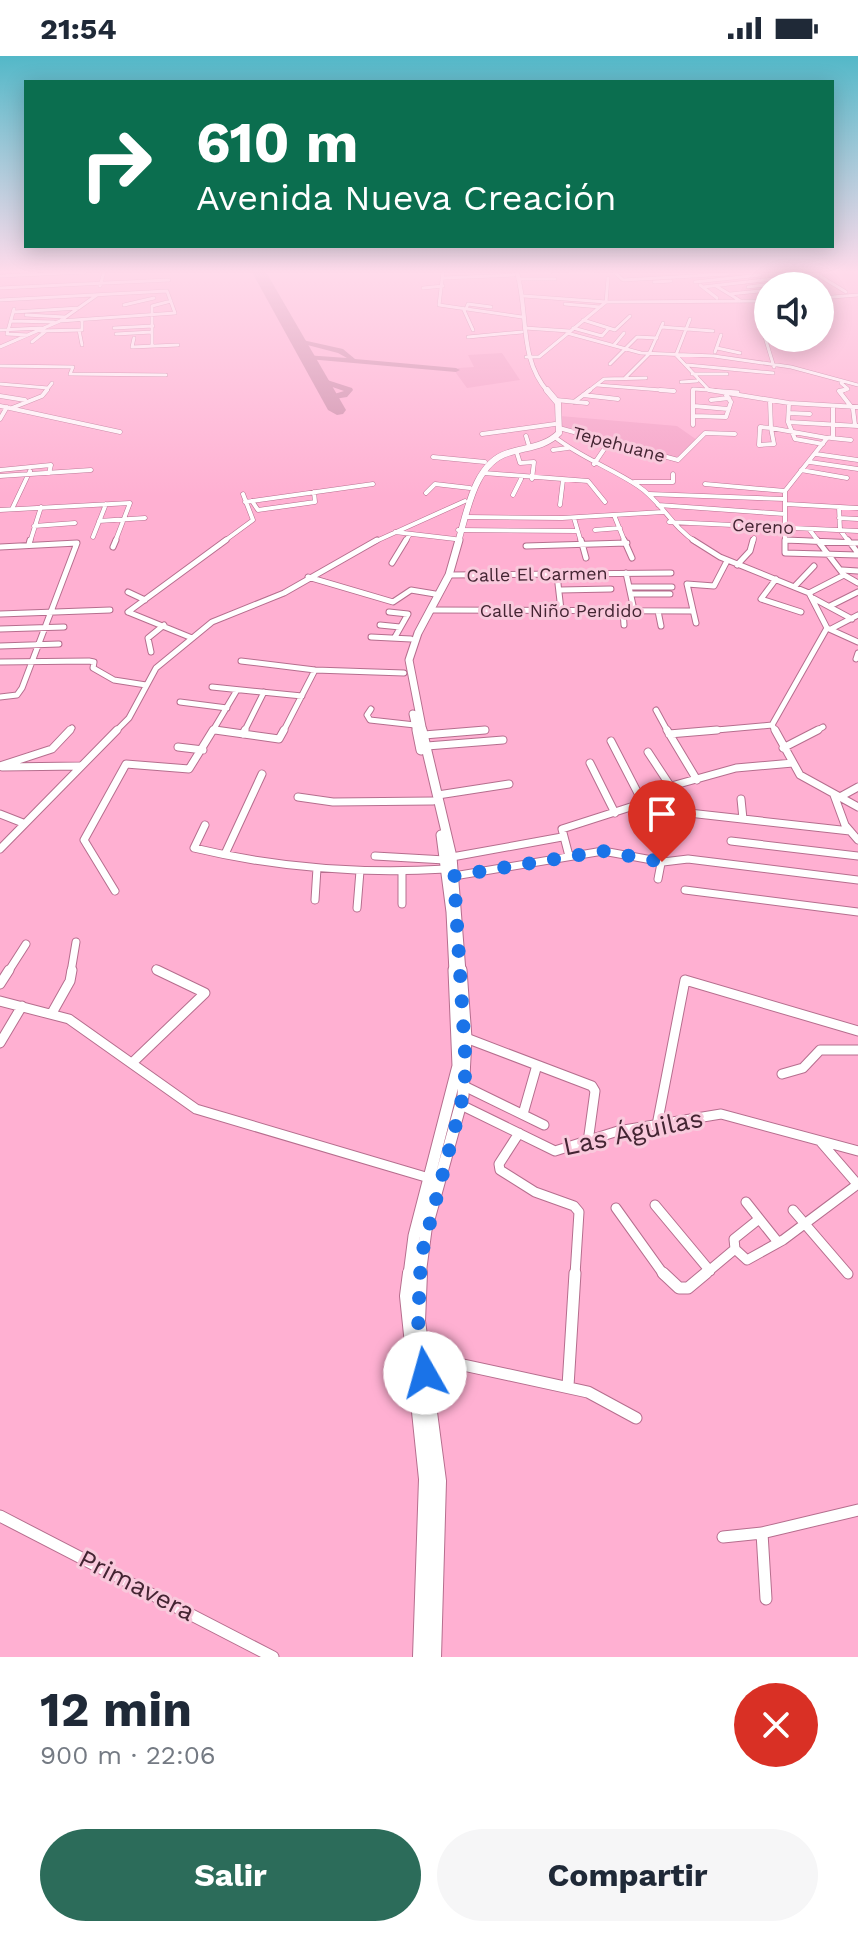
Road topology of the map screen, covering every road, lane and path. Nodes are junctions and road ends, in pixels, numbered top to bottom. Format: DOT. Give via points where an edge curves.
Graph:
graph roads {
  1 [pos="526,347"];
  2 [pos="551,347"];
  3 [pos="619,347"];
  4 [pos="630,347"];
  5 [pos="653,347"];
  6 [pos="679,347"];
  7 [pos="717,348"];
  8 [pos="628,350"];
  9 [pos="770,352"];
  10 [pos="649,354"];
  11 [pos="676,355"];
  12 [pos="714,356"];
  13 [pos="528,357"];
  14 [pos="738,361"];
  15 [pos="610,364"];
  16 [pos="687,365"];
  17 [pos="0,366"];
  18 [pos="775,366"];
  19 [pos="773,373"];
  20 [pos="692,374"];
  21 [pos="727,374"];
  22 [pos="166,375"];
  23 [pos="625,378"];
  24 [pos="646,378"];
  25 [pos="836,379"];
  26 [pos="777,380"];
  27 [pos="697,381"];
  28 [pos="681,382"];
  29 [pos="52,383"];
  30 [pos="0,384"];
  31 [pos="858,385"];
  32 [pos="595,387"];
  33 [pos="48,388"];
  34 [pos="604,389"];
  35 [pos="709,390"];
  36 [pos="674,391"];
  37 [pos="724,392"];
  38 [pos="583,395"];
  39 [pos="0,396"];
  40 [pos="729,398"];
  41 [pos="618,399"];
  42 [pos="26,400"];
  43 [pos="556,400"];
  44 [pos="711,400"];
  45 [pos="770,401"];
  46 [pos="574,402"];
  47 [pos="587,403"];
  48 [pos="789,403"];
  49 [pos="0,406"];
  50 [pos="694,406"];
  51 [pos="833,406"];
  52 [pos="849,407"];
  53 [pos="858,407"];
  54 [pos="9,408"];
  55 [pos="728,409"];
  56 [pos="789,413"];
  57 [pos="810,414"];
  58 [pos="694,416"];
  59 [pos="0,418"];
  60 [pos="788,422"];
  61 [pos="836,424"];
  62 [pos="693,425"];
  63 [pos="557,426"];
  64 [pos="856,426"];
  65 [pos="771,428"];
  66 [pos="790,430"];
  67 [pos="120,432"];
  68 [pos="482,434"];
  69 [pos="735,434"];
  70 [pos="526,436"];
  71 [pos="829,438"];
  72 [pos="553,439"];
  73 [pos="851,440"];
  74 [pos="609,442"];
  75 [pos="823,444"];
  76 [pos="529,446"];
  77 [pos="568,448"];
  78 [pos="516,450"];
  79 [pos="553,450"];
  80 [pos="646,452"];
  81 [pos="816,454"];
  82 [pos="433,457"];
  83 [pos="839,457"];
  84 [pos="858,460"];
  85 [pos="485,462"];
  86 [pos="810,462"];
  87 [pos="594,464"];
  88 [pos="642,464"];
  89 [pos="32,467"];
  90 [pos="839,467"];
  91 [pos="858,469"];
  92 [pos="0,470"];
  93 [pos="91,470"];
  94 [pos="801,470"];
  95 [pos="49,473"];
  96 [pos="484,473"];
  97 [pos="28,474"];
  98 [pos="673,474"];
  99 [pos="0,476"];
  100 [pos="725,476"];
  101 [pos="741,476"];
  102 [pos="847,478"];
  103 [pos="521,479"];
  104 [pos="532,479"];
  105 [pos="563,480"];
  106 [pos="632,482"];
  107 [pos="373,484"];
  108 [pos="705,484"];
  109 [pos="714,485"];
  110 [pos="725,486"];
  111 [pos="740,487"];
  112 [pos="470,488"];
  113 [pos="785,491"];
  114 [pos="314,492"];
  115 [pos="426,493"];
  116 [pos="243,494"];
  117 [pos="649,494"];
  118 [pos="513,495"];
  119 [pos="716,496"];
  120 [pos="465,501"];
  121 [pos="786,501"];
  122 [pos="249,502"];
  123 [pos="605,502"];
  124 [pos="106,504"];
  125 [pos="658,505"];
  126 [pos="41,507"];
  127 [pos="839,507"];
  128 [pos="858,508"];
  129 [pos="12,509"];
  130 [pos="0,510"];
  131 [pos="663,512"];
  132 [pos="785,514"];
  133 [pos="614,515"];
  134 [pos="466,517"];
  135 [pos="145,518"];
  136 [pos="562,518"];
  137 [pos="574,518"];
  138 [pos="839,518"];
  139 [pos="537,519"];
  140 [pos="858,519"];
  141 [pos="123,520"];
  142 [pos="99,521"];
  143 [pos="669,522"];
  144 [pos="75,523"];
  145 [pos="34,526"];
  146 [pos="785,527"];
  147 [pos="620,528"];
  148 [pos="809,529"];
  149 [pos="460,530"];
  150 [pos="595,530"];
  151 [pos="840,530"];
  152 [pos="393,531"];
  153 [pos="538,531"];
  154 [pos="577,531"];
  155 [pos="858,531"];
  156 [pos="410,534"];
  157 [pos="93,537"];
  158 [pos="754,538"];
  159 [pos="455,539"];
  160 [pos="785,540"];
  161 [pos="819,542"];
  162 [pos="849,542"];
  163 [pos="627,543"];
  164 [pos="858,543"];
  165 [pos="29,544"];
  166 [pos="526,546"];
  167 [pos="583,546"];
  168 [pos="0,547"];
  169 [pos="113,547"];
  170 [pos="858,554"];
  171 [pos="829,555"];
  172 [pos="586,558"];
  173 [pos="632,558"];
  174 [pos="727,561"];
  175 [pos="392,563"];
  176 [pos="737,565"];
  177 [pos="814,566"];
  178 [pos="858,571"];
  179 [pos="626,573"];
  180 [pos="671,573"];
  181 [pos="843,573"];
  182 [pos="449,575"];
  183 [pos="557,575"];
  184 [pos="308,577"];
  185 [pos="776,579"];
  186 [pos="858,583"];
  187 [pos="795,586"];
  188 [pos="672,587"];
  189 [pos="611,589"];
  190 [pos="560,590"];
  191 [pos="631,590"];
  192 [pos="858,592"];
  193 [pos="435,594"];
  194 [pos="670,594"];
  195 [pos="811,595"];
  196 [pos="492,599"];
  197 [pos="145,600"];
  198 [pos="830,606"];
  199 [pos="110,610"];
  200 [pos="431,610"];
  201 [pos="488,610"];
  202 [pos="561,610"];
  203 [pos="623,610"];
  204 [pos="634,610"];
  205 [pos="658,611"];
  206 [pos="691,611"];
  207 [pos="389,612"];
  208 [pos="801,612"];
  209 [pos="51,613"];
  210 [pos="130,613"];
  211 [pos="0,614"];
  212 [pos="855,617"];
  213 [pos="696,623"];
  214 [pos="164,625"];
  215 [pos="380,625"];
  216 [pos="624,625"];
  217 [pos="661,626"];
  218 [pos="64,627"];
  219 [pos="400,627"];
  220 [pos="46,628"];
  221 [pos="829,628"];
  222 [pos="0,629"];
  223 [pos="194,636"];
  224 [pos="371,637"];
  225 [pos="395,637"];
  226 [pos="411,639"];
  227 [pos="858,642"];
  228 [pos="39,644"];
  229 [pos="59,644"];
  230 [pos="0,646"];
  231 [pos="151,652"];
  232 [pos="241,661"];
  233 [pos="0,662"];
  234 [pos="34,662"];
  235 [pos="315,670"];
  236 [pos="404,673"];
  237 [pos="146,685"];
  238 [pos="212,687"];
  239 [pos="237,690"];
  240 [pos="264,692"];
  241 [pos="302,696"];
  242 [pos="0,697"];
  243 [pos="180,702"];
  244 [pos="227,708"];
  245 [pos="371,709"];
  246 [pos="656,710"];
  247 [pos="415,725"];
  248 [pos="772,725"];
  249 [pos="823,727"];
  250 [pos="72,728"];
  251 [pos="215,730"];
  252 [pos="485,730"];
  253 [pos="243,734"];
  254 [pos="669,734"];
  255 [pos="424,735"];
  256 [pos="503,740"];
  257 [pos="611,741"];
  258 [pos="427,746"];
  259 [pos="178,747"];
  260 [pos="783,748"];
  261 [pos="203,750"];
  262 [pos="648,752"];
  263 [pos="590,763"];
  264 [pos="793,763"];
  265 [pos="80,766"];
  266 [pos="205,766"];
  267 [pos="0,767"];
  268 [pos="192,767"];
  269 [pos="262,774"];
  270 [pos="697,780"];
  271 [pos="509,784"];
  272 [pos="671,787"];
  273 [pos="858,787"];
  274 [pos="836,796"];
  275 [pos="298,797"];
  276 [pos="436,798"];
  277 [pos="741,799"];
  278 [pos="643,803"];
  279 [pos="858,807"];
  280 [pos="615,813"];
  281 [pos="0,814"];
  282 [pos="743,819"];
  283 [pos="23,823"];
  284 [pos="205,825"];
  285 [pos="850,831"];
  286 [pos="562,833"];
  287 [pos="858,840"];
  288 [pos="731,841"];
  289 [pos="0,849"];
  290 [pos="225,854"];
  291 [pos="375,856"];
  292 [pos="569,856"];
  293 [pos="858,856"];
  294 [pos="448,858"];
  295 [pos="662,862"];
  296 [pos="317,868"];
  297 [pos="446,869"];
  298 [pos="360,871"];
  299 [pos="402,873"];
  300 [pos="454,876"];
  301 [pos="658,879"];
  302 [pos="858,880"];
  303 [pos="685,890"];
  304 [pos="115,891"];
  305 [pos="315,900"];
  306 [pos="402,904"];
  307 [pos="357,908"];
  308 [pos="455,912"];
  309 [pos="858,912"];
  310 [pos="456,932"];
  311 [pos="76,942"];
  312 [pos="26,944"];
  313 [pos="156,969"];
  314 [pos="0,984"];
  315 [pos="0,1001"];
  316 [pos="22,1006"];
  317 [pos="52,1013"];
  318 [pos="858,1031"];
  319 [pos="466,1038"];
  320 [pos="0,1043"];
  321 [pos="858,1050"];
  322 [pos="132,1063"];
  323 [pos="537,1065"];
  324 [pos="782,1074"];
  325 [pos="464,1086"];
  326 [pos="461,1105"];
  327 [pos="523,1114"];
  328 [pos="544,1125"];
  329 [pos="657,1125"];
  330 [pos="519,1133"];
  331 [pos="820,1141"];
  332 [pos="588,1142"];
  333 [pos="858,1151"];
  334 [pos="441,1155"];
  335 [pos="429,1178"];
  336 [pos="858,1185"];
  337 [pos="746,1202"];
  338 [pos="655,1205"];
  339 [pos="616,1208"];
  340 [pos="793,1210"];
  341 [pos="759,1219"];
  342 [pos="806,1224"];
  343 [pos="777,1241"];
  344 [pos="734,1246"];
  345 [pos="710,1271"];
  346 [pos="848,1274"];
  347 [pos="422,1356"];
  348 [pos="568,1386"];
  349 [pos="636,1418"];
  350 [pos="858,1510"];
  351 [pos="0,1516"];
  352 [pos="762,1533"];
  353 [pos="723,1537"];
  354 [pos="766,1599"];
  355 [pos="273,1657"];
  356 [pos="420,1657"];
  357 [pos="434,1657"];
  1 -- 13 [label="main road"];
  2 -- 13 [label="street" via="539,357"];
  3 -- 8 [label="street"];
  4 -- 8 [label="street"];
  5 -- 10 [label="street"];
  6 -- 11 [label="street"];
  7 -- 12 [label="street"];
  7 -- 14 [label="street" via="740,350"];
  8 -- 10 [label="street"];
  8 -- 15 [label="street"];
  9 -- 18 [label="street"];
  10 -- 11 [label="street"];
  10 -- 23 [label="street"];
  11 -- 12 [label="street"];
  11 -- 16 [label="street"];
  12 -- 14 [label="street"];
  13 -- 43 [label="main road" via="534,377"];
  13 -- 63 [label="main road" via="531,377 555,404"];
  14 -- 18 [label="street"];
  16 -- 19 [label="street"];
  16 -- 20 [label="street"];
  17 -- 22 [label="street" via="73,367 70,374"];
  18 -- 19 [label="street"];
  18 -- 25 [label="street"];
  19 -- 26 [label="street"];
  20 -- 21 [label="street"];
  20 -- 27 [label="street"];
  23 -- 24 [label="street"];
  23 -- 32 [label="street" via="604,379"];
  25 -- 31 [label="street"];
  25 -- 52 [label="street" via="848,389 839,391"];
  27 -- 28 [label="street"];
  27 -- 35 [label="street"];
  29 -- 33 [label="street"];
  30 -- 33 [label="street"];
  32 -- 34 [label="street"];
  32 -- 36 [label="street"];
  32 -- 38 [label="street"];
  33 -- 42 [label="street" via="42,396"];
  35 -- 37 [label="street"];
  35 -- 50 [label="street" via="694,389"];
  37 -- 40 [label="street"];
  37 -- 45 [label="street"];
  38 -- 41 [label="street"];
  38 -- 46 [label="street"];
  39 -- 42 [label="street"];
  40 -- 44 [label="street"];
  40 -- 55 [label="street"];
  42 -- 54 [label="street"];
  43 -- 46 [label="street"];
  43 -- 63 [label="main road"];
  45 -- 48 [label="street"];
  45 -- 65 [label="street"];
  46 -- 47 [label="street"];
  48 -- 51 [label="street"];
  48 -- 56 [label="street"];
  49 -- 54 [label="street"];
  50 -- 55 [label="street"];
  50 -- 58 [label="street"];
  51 -- 52 [label="street"];
  51 -- 61 [label="street"];
  52 -- 53 [label="street"];
  52 -- 64 [label="street"];
  54 -- 59 [label="street"];
  54 -- 67 [label="street"];
  55 -- 58 [label="street" via="724,418"];
  56 -- 57 [label="street"];
  56 -- 60 [label="street"];
  58 -- 62 [label="street"];
  60 -- 61 [label="street"];
  60 -- 66 [label="street"];
  61 -- 64 [label="street"];
  61 -- 71 [label="street"];
  63 -- 68 [label="street"];
  63 -- 72 [label="main road"];
  63 -- 74 [label="street, Tepehuane"];
  65 -- 65 [label="street" via="759,427 759,445 774,444"];
  65 -- 66 [label="street"];
  66 -- 71 [label="street"];
  66 -- 75 [label="street" via="795,439"];
  69 -- 80 [label="street, Tepehuane" via="705,433 678,460"];
  70 -- 76 [label="street"];
  71 -- 73 [label="street"];
  71 -- 75 [label="street"];
  72 -- 76 [label="main road"];
  72 -- 77 [label="street"];
  72 -- 78 [label="main road"];
  74 -- 80 [label="street, Tepehuane"];
  74 -- 87 [label="street"];
  75 -- 81 [label="street"];
  76 -- 85 [label="main road"];
  77 -- 79 [label="street"];
  77 -- 87 [label="street"];
  78 -- 96 [label="main road" via="495,458"];
  78 -- 104 [label="street" via="520,463 534,462"];
  80 -- 88 [label="street"];
  81 -- 83 [label="street"];
  81 -- 86 [label="street"];
  82 -- 85 [label="street"];
  83 -- 84 [label="street"];
  83 -- 90 [label="street"];
  85 -- 112 [label="main road"];
  86 -- 90 [label="street"];
  86 -- 94 [label="street"];
  87 -- 106 [label="street"];
  89 -- 92 [label="street"];
  89 -- 95 [label="street" via="51,465"];
  89 -- 97 [label="street"];
  90 -- 91 [label="street"];
  93 -- 95 [label="street"];
  94 -- 102 [label="street"];
  94 -- 113 [label="street"];
  95 -- 97 [label="street"];
  96 -- 103 [label="street"];
  96 -- 134 [label="main road"];
  97 -- 99 [label="street"];
  97 -- 129 [label="street"];
  98 -- 106 [label="street" via="673,482"];
  100 -- 110 [label="street"];
  101 -- 111 [label="street"];
  103 -- 104 [label="street"];
  103 -- 118 [label="street"];
  104 -- 105 [label="street"];
  105 -- 123 [label="street" via="588,481"];
  105 -- 136 [label="street"];
  106 -- 117 [label="street"];
  107 -- 114 [label="street"];
  108 -- 109 [label="street"];
  109 -- 110 [label="street"];
  109 -- 119 [label="street"];
  110 -- 111 [label="street"];
  111 -- 113 [label="street"];
  112 -- 115 [label="street" via="435,484"];
  112 -- 120 [label="main road"];
  113 -- 121 [label="street"];
  114 -- 122 [label="street"];
  114 -- 122 [label="street" via="317,501 258,510"];
  116 -- 122 [label="street"];
  117 -- 119 [label="street"];
  117 -- 125 [label="street"];
  119 -- 121 [label="street"];
  120 -- 149 [label="main road"];
  120 -- 152 [label="street"];
  121 -- 127 [label="street"];
  121 -- 132 [label="street"];
  122 -- 197 [label="street" via="253,520"];
  124 -- 126 [label="street"];
  124 -- 141 [label="street" via="130,503"];
  124 -- 142 [label="street"];
  125 -- 131 [label="street"];
  125 -- 132 [label="street"];
  126 -- 129 [label="street"];
  126 -- 145 [label="street"];
  127 -- 128 [label="street"];
  127 -- 138 [label="street"];
  129 -- 130 [label="street"];
  131 -- 133 [label="street"];
  131 -- 143 [label="street"];
  132 -- 146 [label="street"];
  133 -- 137 [label="street"];
  133 -- 147 [label="street"];
  134 -- 139 [label="street"];
  134 -- 149 [label="main road"];
  135 -- 141 [label="street"];
  136 -- 137 [label="street"];
  136 -- 139 [label="street"];
  137 -- 154 [label="street"];
  138 -- 140 [label="street"];
  138 -- 151 [label="street"];
  139 -- 153 [label="street"];
  141 -- 142 [label="street"];
  141 -- 169 [label="street"];
  142 -- 157 [label="street"];
  143 -- 146 [label="street, Cereno"];
  143 -- 174 [label="street"];
  144 -- 145 [label="street"];
  145 -- 165 [label="street"];
  146 -- 148 [label="street, Cereno"];
  146 -- 160 [label="street"];
  147 -- 150 [label="street"];
  147 -- 163 [label="street"];
  148 -- 151 [label="street, Cereno"];
  148 -- 161 [label="street"];
  149 -- 153 [label="street"];
  149 -- 159 [label="main road"];
  149 -- 182 [label="main road"];
  151 -- 155 [label="street, Cereno"];
  151 -- 162 [label="street"];
  152 -- 156 [label="street"];
  152 -- 184 [label="street"];
  153 -- 154 [label="street"];
  154 -- 167 [label="street"];
  156 -- 159 [label="street"];
  156 -- 175 [label="street"];
  158 -- 176 [label="street"];
  159 -- 193 [label="main road"];
  160 -- 161 [label="street"];
  160 -- 171 [label="street" via="785,553"];
  161 -- 162 [label="street"];
  161 -- 171 [label="street"];
  162 -- 164 [label="street"];
  162 -- 170 [label="street"];
  163 -- 167 [label="street"];
  163 -- 173 [label="street"];
  165 -- 168 [label="street"];
  165 -- 209 [label="street" via="77,543"];
  166 -- 167 [label="street"];
  167 -- 172 [label="street"];
  170 -- 171 [label="street"];
  171 -- 181 [label="street"];
  174 -- 176 [label="street"];
  174 -- 206 [label="street" via="714,586 687,584"];
  176 -- 185 [label="street"];
  177 -- 187 [label="street"];
  178 -- 181 [label="street"];
  179 -- 180 [label="street, Calle El Carmen"];
  179 -- 183 [label="street, Calle El Carmen"];
  179 -- 191 [label="street"];
  181 -- 186 [label="street"];
  181 -- 195 [label="street"];
  182 -- 183 [label="street, Calle El Carmen"];
  182 -- 200 [label="main road"];
  183 -- 190 [label="street"];
  184 -- 193 [label="street" via="393,602 411,590"];
  184 -- 223 [label="street" via="284,593 212,622"];
  185 -- 187 [label="street"];
  185 -- 208 [label="street" via="761,599"];
  187 -- 195 [label="street"];
  188 -- 191 [label="street"];
  189 -- 190 [label="street"];
  190 -- 202 [label="street"];
  191 -- 194 [label="street"];
  191 -- 204 [label="street"];
  192 -- 198 [label="street"];
  193 -- 226 [label="main road"];
  195 -- 198 [label="street"];
  195 -- 221 [label="street"];
  196 -- 201 [label="street"];
  197 -- 210 [label="street"];
  197 -- 210 [label="street" via="130,594"];
  198 -- 212 [label="street"];
  199 -- 209 [label="street"];
  200 -- 201 [label="street, Calle Niño Perdido"];
  200 -- 255 [label="main road" via="409,666"];
  201 -- 202 [label="street, Calle Niño Perdido"];
  202 -- 203 [label="street, Calle Niño Perdido"];
  203 -- 204 [label="street, Calle Niño Perdido"];
  203 -- 216 [label="street"];
  204 -- 205 [label="street, Calle Niño Perdido"];
  205 -- 206 [label="street, Calle Niño Perdido"];
  205 -- 217 [label="street"];
  206 -- 213 [label="street"];
  207 -- 219 [label="street" via="408,614"];
  209 -- 211 [label="street"];
  209 -- 220 [label="street"];
  210 -- 214 [label="street"];
  212 -- 221 [label="street"];
  214 -- 223 [label="street"];
  214 -- 231 [label="street" via="148,638"];
  215 -- 219 [label="street"];
  218 -- 220 [label="street"];
  219 -- 225 [label="street"];
  220 -- 222 [label="street"];
  220 -- 228 [label="street"];
  221 -- 227 [label="street"];
  221 -- 248 [label="street"];
  223 -- 237 [label="street" via="156,668"];
  224 -- 225 [label="street"];
  225 -- 226 [label="street"];
  226 -- 236 [label="main road"];
  228 -- 229 [label="street"];
  228 -- 230 [label="street"];
  228 -- 234 [label="street"];
  232 -- 235 [label="street"];
  233 -- 234 [label="street"];
  234 -- 237 [label="street" via="94,662 93,668 114,680"];
  234 -- 242 [label="street" via="17,695"];
  235 -- 236 [label="street"];
  235 -- 241 [label="street"];
  236 -- 247 [label="main road"];
  237 -- 265 [label="street" via="129,718"];
  238 -- 239 [label="street"];
  239 -- 240 [label="street"];
  239 -- 244 [label="street"];
  240 -- 241 [label="street"];
  240 -- 253 [label="street"];
  241 -- 253 [label="street" via="279,739"];
  243 -- 244 [label="street"];
  244 -- 251 [label="street"];
  245 -- 247 [label="street" via="370,720"];
  246 -- 254 [label="street"];
  247 -- 276 [label="main road"];
  248 -- 254 [label="street"];
  248 -- 260 [label="street"];
  249 -- 260 [label="street"];
  250 -- 267 [label="street" via="52,749"];
  251 -- 253 [label="street"];
  251 -- 261 [label="street"];
  252 -- 255 [label="street"];
  254 -- 270 [label="street"];
  255 -- 258 [label="main road"];
  256 -- 258 [label="street"];
  257 -- 278 [label="street"];
  258 -- 276 [label="main road"];
  259 -- 261 [label="street"];
  260 -- 264 [label="street"];
  261 -- 268 [label="street"];
  262 -- 272 [label="street"];
  263 -- 280 [label="street"];
  264 -- 270 [label="street" via="736,768"];
  264 -- 274 [label="street" via="800,775"];
  265 -- 267 [label="street"];
  265 -- 283 [label="street"];
  266 -- 268 [label="street"];
  268 -- 304 [label="street" via="128,762 84,840"];
  269 -- 290 [label="street"];
  270 -- 272 [label="street"];
  271 -- 276 [label="street"];
  272 -- 278 [label="street" via="657,790"];
  273 -- 274 [label="street"];
  274 -- 279 [label="street"];
  274 -- 285 [label="street" via="834,802"];
  275 -- 276 [label="street" via="333,802"];
  276 -- 294 [label="main road"];
  277 -- 282 [label="street"];
  278 -- 280 [label="street"];
  280 -- 286 [label="street"];
  281 -- 283 [label="street"];
  282 -- 285 [label="street"];
  282 -- 295 [label="street" via="671,811"];
  283 -- 289 [label="street"];
  284 -- 290 [label="street" via="194,848"];
  285 -- 287 [label="street"];
  286 -- 292 [label="street"];
  286 -- 294 [label="street"];
  288 -- 293 [label="street"];
  290 -- 296 [label="street"];
  291 -- 294 [label="street"];
  292 -- 295 [label="street" via="611,851"];
  292 -- 300 [label="street"];
  294 -- 297 [label="main road"];
  294 -- 300 [label="main road"];
  295 -- 301 [label="street"];
  295 -- 302 [label="street" via="688,859"];
  296 -- 298 [label="street"];
  296 -- 305 [label="street"];
  297 -- 299 [label="street"];
  297 -- 308 [label="main road"];
  298 -- 299 [label="street"];
  298 -- 307 [label="street"];
  299 -- 306 [label="street"];
  300 -- 308 [label="main road"];
  303 -- 309 [label="street"];
  308 -- 310 [label="main road"];
  310 -- 319 [label="main road"];
  310 -- 334 [label="main road" via="458,1066"];
  311 -- 317 [label="street" via="70,981"];
  312 -- 314 [label="street"];
  313 -- 322 [label="street" via="205,993"];
  315 -- 316 [label="street"];
  316 -- 317 [label="street"];
  316 -- 320 [label="street"];
  317 -- 322 [label="street"];
  318 -- 329 [label="street" via="685,980"];
  319 -- 323 [label="street"];
  319 -- 325 [label="main road"];
  321 -- 324 [label="street" via="820,1050 803,1068"];
  322 -- 335 [label="street" via="196,1109"];
  323 -- 327 [label="street"];
  323 -- 332 [label="street" via="595,1091"];
  325 -- 326 [label="main road"];
  325 -- 327 [label="street"];
  326 -- 330 [label="street, Las Águilas"];
  326 -- 334 [label="main road"];
  327 -- 328 [label="street"];
  329 -- 331 [label="street, Las Águilas" via="721,1114"];
  329 -- 332 [label="street, Las Águilas"];
  330 -- 332 [label="street, Las Águilas" via="555,1151"];
  330 -- 348 [label="street" via="500,1170 579,1212"];
  331 -- 333 [label="street"];
  331 -- 336 [label="street"];
  334 -- 335 [label="main road"];
  334 -- 347 [label="main road" via="421,1257"];
  335 -- 356 [label="main road" via="414,1236 407,1296 425,1445"];
  336 -- 342 [label="street"];
  337 -- 341 [label="street"];
  338 -- 345 [label="street"];
  339 -- 345 [label="street" via="679,1288 688,1288"];
  340 -- 342 [label="street"];
  341 -- 343 [label="street"];
  341 -- 344 [label="street"];
  342 -- 343 [label="street"];
  342 -- 346 [label="street"];
  343 -- 344 [label="street" via="752,1261"];
  344 -- 345 [label="street"];
  347 -- 348 [label="street"];
  347 -- 357 [label="main road" via="439,1481"];
  348 -- 349 [label="street" via="611,1401"];
  350 -- 352 [label="street"];
  351 -- 355 [label="street, Primavera"];
  352 -- 353 [label="street"];
  352 -- 354 [label="street"];
}
